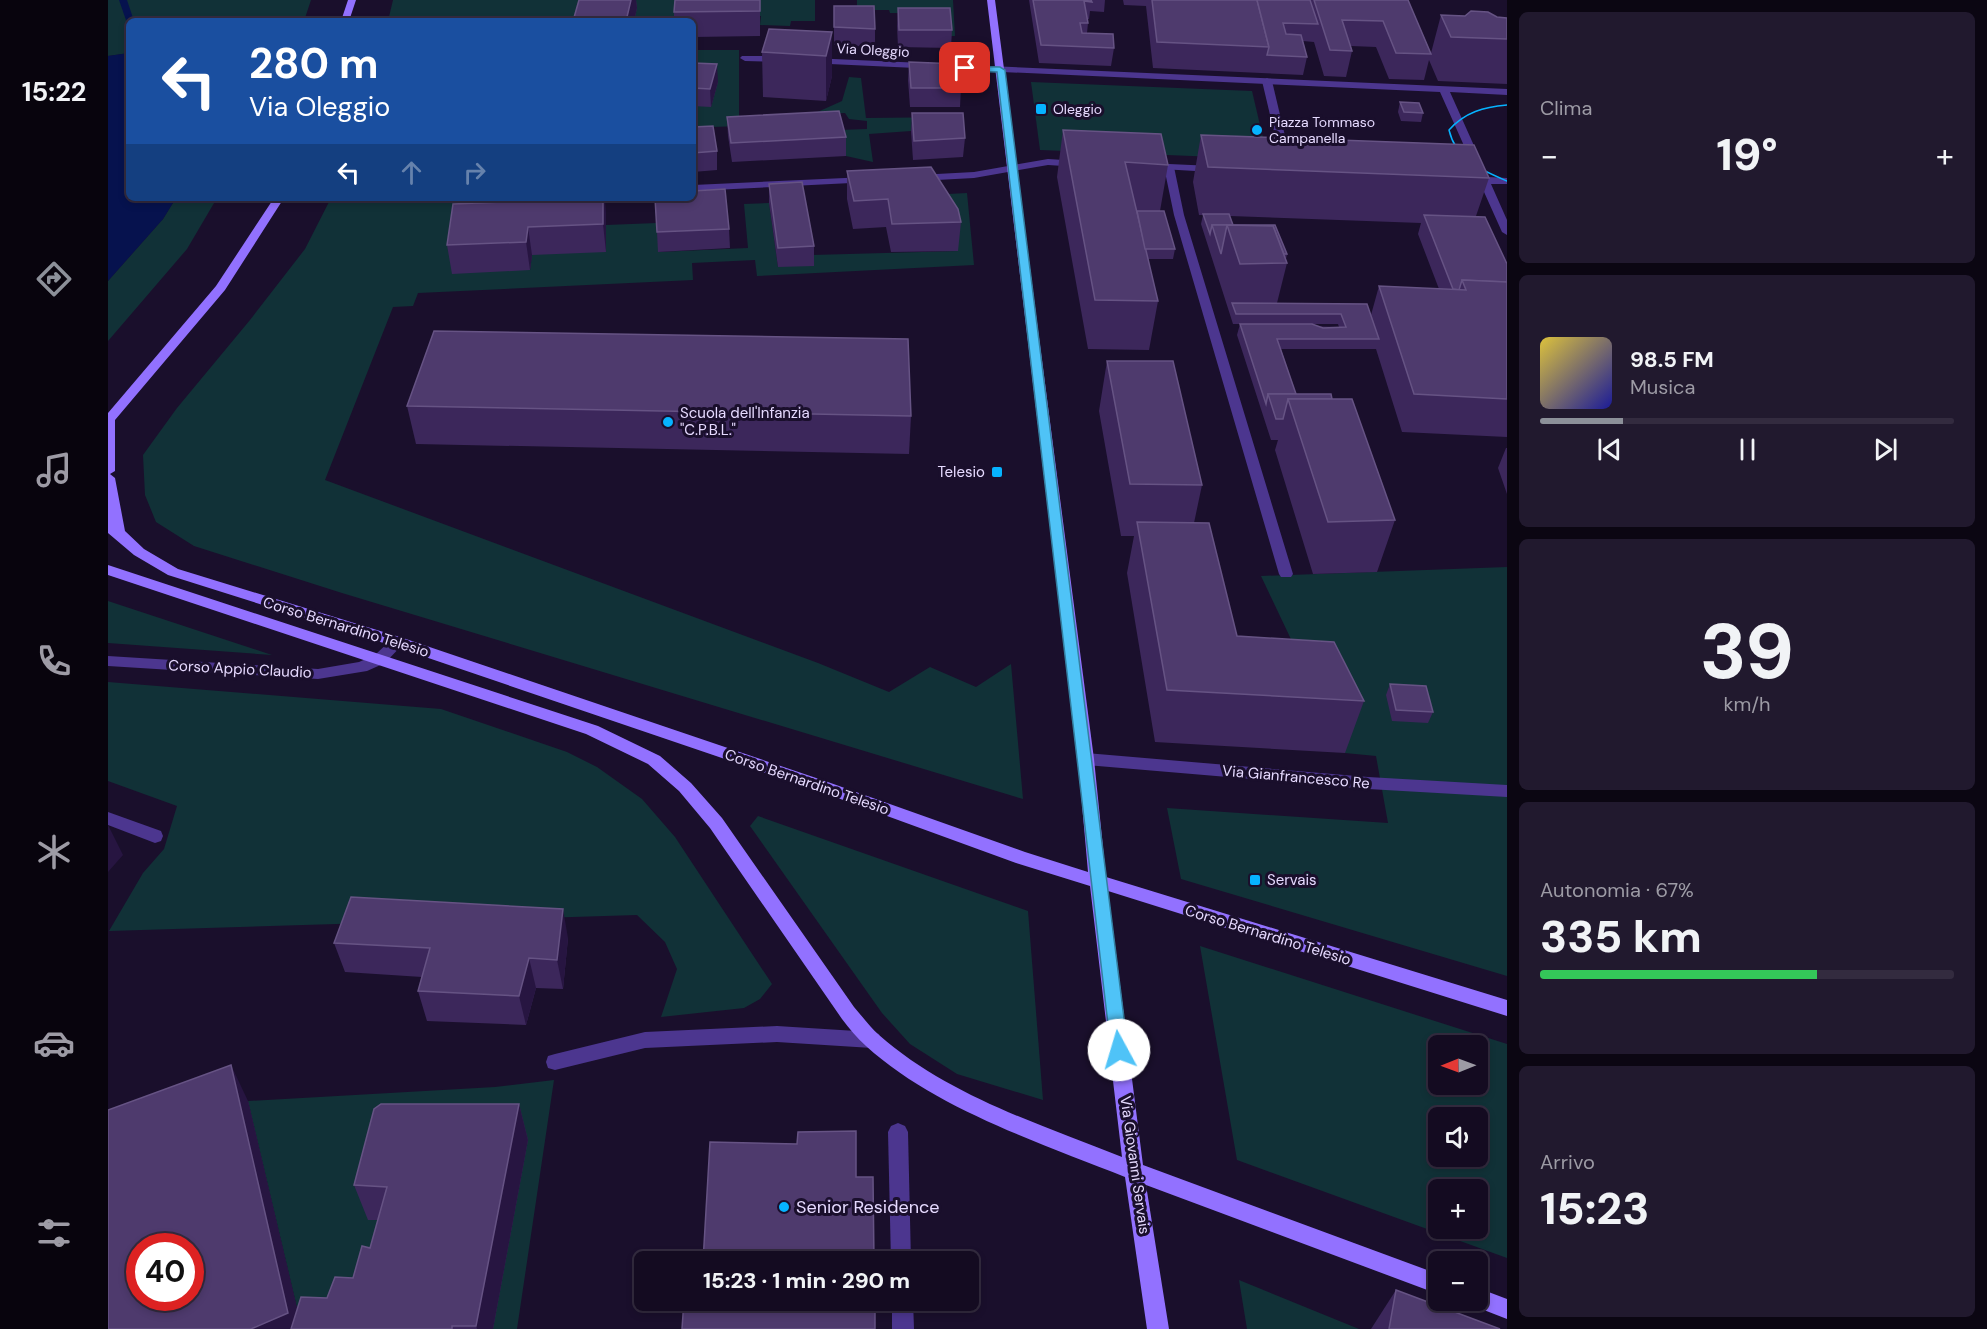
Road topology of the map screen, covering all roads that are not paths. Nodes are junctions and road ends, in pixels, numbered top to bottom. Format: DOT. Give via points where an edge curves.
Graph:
graph roads {
  1 [pos="352,0"];
  2 [pos="991,0"];
  3 [pos="346,18"];
  4 [pos="745,58"];
  5 [pos="792,60"];
  6 [pos="803,60"];
  7 [pos="1000,70"];
  8 [pos="1267,81"];
  9 [pos="1444,89"];
  10 [pos="1507,92"];
  11 [pos="1092,164"];
  12 [pos="1287,165"];
  13 [pos="1136,166"];
  14 [pos="1169,167"];
  15 [pos="1012,170"];
  16 [pos="1229,170"];
  17 [pos="904,178"];
  18 [pos="880,179"];
  19 [pos="1461,179"];
  20 [pos="1484,180"];
  21 [pos="1507,182"];
  22 [pos="696,188"];
  23 [pos="277,201"];
  24 [pos="1507,231"];
  25 [pos="109,420"];
  26 [pos="108,471"];
  27 [pos="108,478"];
  28 [pos="113,530"];
  29 [pos="108,570"];
  30 [pos="1286,574"];
  31 [pos="398,642"];
  32 [pos="380,659"];
  33 [pos="108,661"];
  34 [pos="1086,759"];
  35 [pos="1507,791"];
  36 [pos="108,818"];
  37 [pos="155,836"];
  38 [pos="1099,883"];
  39 [pos="1507,1008"];
  40 [pos="872,1040"];
  41 [pos="555,1062"];
  42 [pos="898,1132"];
  43 [pos="1134,1171"];
  44 [pos="901,1251"];
  45 [pos="1428,1280"];
  46 [pos="1488,1302"];
  47 [pos="1507,1309"];
  48 [pos="902,1311"];
  49 [pos="903,1329"];
  50 [pos="1158,1329"];
  1 -- 3 [label="street"];
  2 -- 7 [label="street, Via Giovanni Servais"];
  4 -- 5 [label="street"];
  6 -- 7 [label="street, Via Oleggio"];
  7 -- 8 [label="street"];
  7 -- 15 [label="street, Via Giovanni Servais"];
  8 -- 9 [label="street"];
  8 -- 12 [label="street"];
  9 -- 10 [label="street"];
  9 -- 20 [label="street"];
  11 -- 15 [label="street" via="1048,162"];
  13 -- 14 [label="street"];
  14 -- 16 [label="street"];
  14 -- 30 [label="street" via="1179,215"];
  15 -- 17 [label="street"];
  15 -- 34 [label="street, Via Giovanni Servais"];
  18 -- 22 [label="street"];
  19 -- 20 [label="street"];
  20 -- 21 [label="street"];
  20 -- 24 [label="street"];
  23 -- 25 [label="street" via="221,288"];
  25 -- 26 [label="street"];
  27 -- 28 [label="street, Corso Bernardino Telesio"];
  28 -- 31 [label="street, Corso Bernardino Telesio" via="139,552 173,572"];
  29 -- 32 [label="street, Corso Bernardino Telesio"];
  31 -- 32 [label="street, Corso Appio Claudio"];
  31 -- 38 [label="street, Corso Bernardino Telesio"];
  32 -- 33 [label="street, Corso Appio Claudio" via="362,667 318,674"];
  32 -- 40 [label="street, Corso Bernardino Telesio" via="592,730 654,760 685,787 716,823 826,984"];
  34 -- 35 [label="street, Via Gianfrancesco Re"];
  34 -- 38 [label="street, Via Giovanni Servais"];
  36 -- 37 [label="street"];
  38 -- 39 [label="street, Corso Bernardino Telesio"];
  38 -- 43 [label="street, Via Giovanni Servais"];
  40 -- 41 [label="street" via="777,1034 677,1038 645,1041"];
  40 -- 43 [label="street, Corso Bernardino Telesio" via="945,1091"];
  42 -- 44 [label="street"];
  43 -- 45 [label="street, Corso Bernardino Telesio"];
  43 -- 50 [label="street, Via Giovanni Servais"];
  46 -- 47 [label="street"];
  48 -- 49 [label="street"];
}
